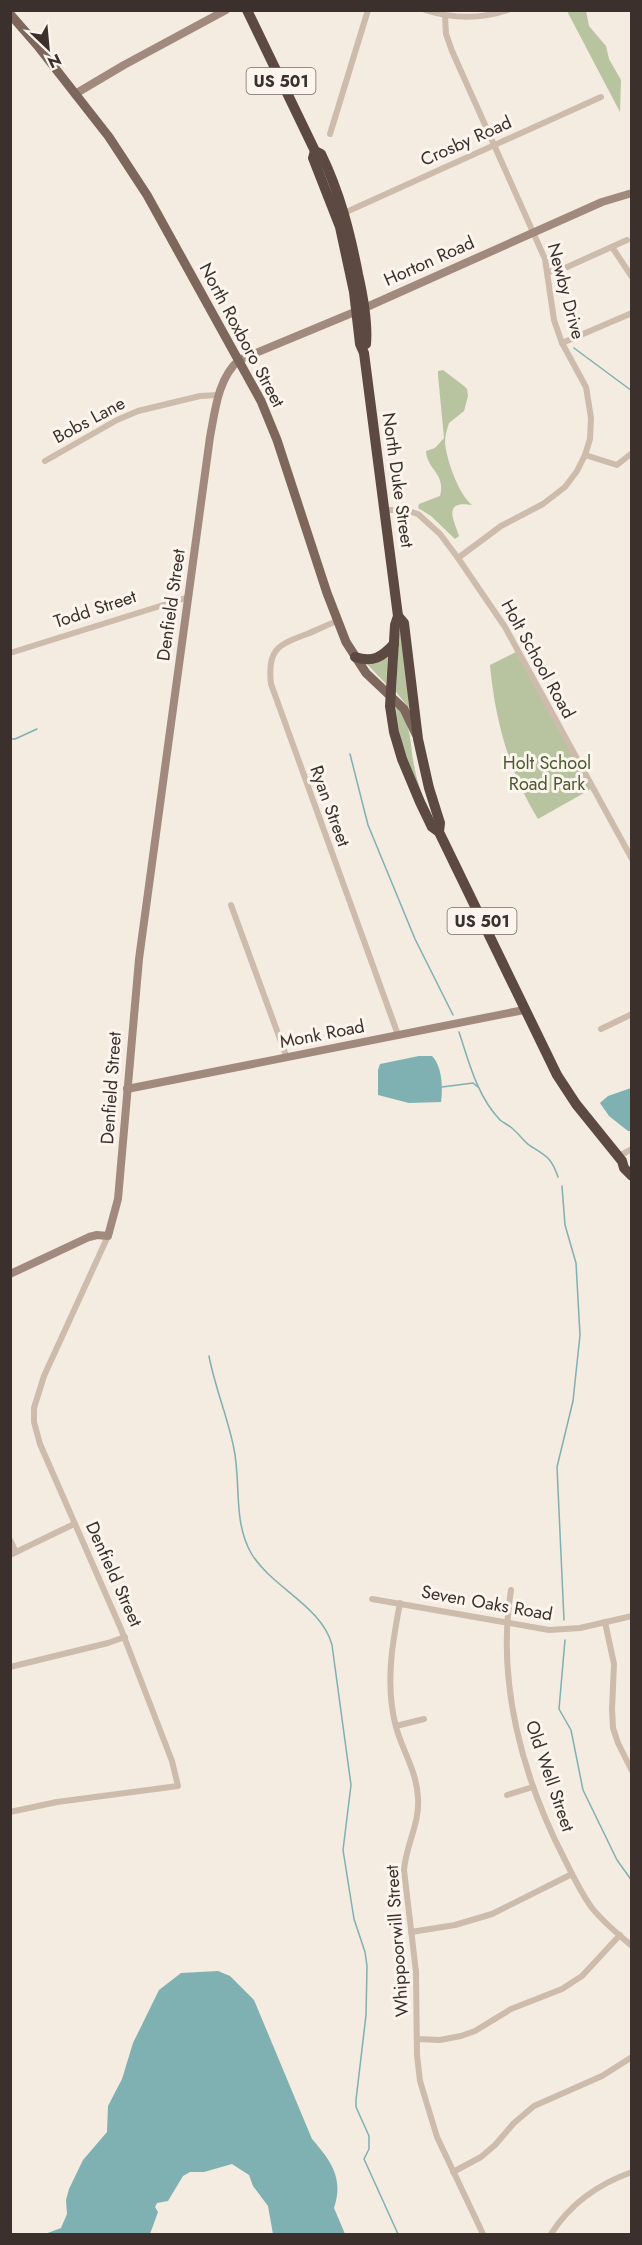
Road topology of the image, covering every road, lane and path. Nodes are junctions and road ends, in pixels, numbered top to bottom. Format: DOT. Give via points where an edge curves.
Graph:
graph roads {
  1 [pos="226,10"];
  2 [pos="247,10"];
  3 [pos="368,10"];
  4 [pos="425,10"];
  5 [pos="508,10"];
  6 [pos="10,14"];
  7 [pos="445,16"];
  8 [pos="75,94"];
  9 [pos="601,98"];
  10 [pos="330,134"];
  11 [pos="494,145"];
  12 [pos="315,152"];
  13 [pos="632,193"];
  14 [pos="344,213"];
  15 [pos="533,232"];
  16 [pos="627,240"];
  17 [pos="612,247"];
  18 [pos="548,272"];
  19 [pos="632,277"];
  20 [pos="360,309"];
  21 [pos="632,313"];
  22 [pos="562,342"];
  23 [pos="239,360"];
  24 [pos="219,395"];
  25 [pos="632,453"];
  26 [pos="585,455"];
  27 [pos="45,461"];
  28 [pos="385,510"];
  29 [pos="458,558"];
  30 [pos="189,597"];
  31 [pos="398,616"];
  32 [pos="337,621"];
  33 [pos="394,644"];
  34 [pos="10,653"];
  35 [pos="354,657"];
  36 [pos="391,697"];
  37 [pos="418,738"];
  38 [pos="440,832"];
  39 [pos="632,859"];
  40 [pos="231,905"];
  41 [pos="524,1010"];
  42 [pos="632,1014"];
  43 [pos="601,1029"];
  44 [pos="398,1035"];
  45 [pos="287,1058"];
  46 [pos="127,1089"];
  47 [pos="632,1149"];
  48 [pos="624,1160"];
  49 [pos="632,1176"];
  50 [pos="108,1236"];
  51 [pos="10,1274"];
  52 [pos="74,1524"];
  53 [pos="10,1540"];
  54 [pos="13,1553"];
  55 [pos="511,1590"];
  56 [pos="372,1599"];
  57 [pos="400,1603"];
  58 [pos="632,1616"];
  59 [pos="506,1622"];
  60 [pos="605,1622"];
  61 [pos="125,1637"];
  62 [pos="10,1667"];
  63 [pos="424,1719"];
  64 [pos="396,1726"];
  65 [pos="632,1771"];
  66 [pos="534,1787"];
  67 [pos="507,1795"];
  68 [pos="10,1812"];
  69 [pos="572,1874"];
  70 [pos="411,1932"];
  71 [pos="620,1935"];
  72 [pos="632,1946"];
  73 [pos="417,2039"];
  74 [pos="632,2057"];
  75 [pos="453,2172"];
  76 [pos="632,2172"];
  77 [pos="483,2235"];
  78 [pos="551,2235"];
  1 -- 8 [label="street"];
  2 -- 12 [label="highway, North Duke Street / US 501"];
  3 -- 10 [label="street"];
  4 -- 7 [label="street"];
  5 -- 7 [label="street" via="480,16"];
  6 -- 8 [label="main road, North Roxboro Street"];
  7 -- 11 [label="street, Newby Drive" via="449,44"];
  8 -- 23 [label="main road, North Roxboro Street" via="110,137 141,185"];
  9 -- 11 [label="street, Crosby Road"];
  11 -- 14 [label="street, Crosby Road"];
  11 -- 15 [label="street, Newby Drive"];
  12 -- 14 [label="highway, North Duke Street / US 501" via="321,154 327,166"];
  12 -- 20 [label="highway, North Duke Street / US 501"];
  13 -- 15 [label="street, Horton Road"];
  14 -- 20 [label="highway, North Duke Street / US 501"];
  15 -- 18 [label="street, Newby Drive"];
  15 -- 20 [label="street, Horton Road"];
  16 -- 17 [label="street"];
  17 -- 18 [label="street"];
  17 -- 19 [label="street"];
  18 -- 22 [label="street, Newby Drive" via="554,320"];
  20 -- 23 [label="street, Horton Road"];
  20 -- 28 [label="highway, North Duke Street / US 501"];
  21 -- 22 [label="street"];
  22 -- 26 [label="street, Newby Drive" via="590,404 591,428"];
  23 -- 24 [label="street, Denfield Street" via="226,375"];
  23 -- 32 [label="main road, North Roxboro Street" via="277,440"];
  24 -- 27 [label="street, Bobs Lane" via="138,411"];
  24 -- 30 [label="street, Denfield Street"];
  25 -- 26 [label="street" via="617,465"];
  26 -- 29 [label="street, Newby Drive" via="578,471 556,495 501,526"];
  28 -- 29 [label="street, Holt School Road" via="418,514"];
  28 -- 31 [label="highway, North Duke Street / US 501"];
  29 -- 39 [label="street, Holt School Road" via="505,627"];
  30 -- 34 [label="street, Todd Street"];
  30 -- 46 [label="street, Denfield Street" via="140,949"];
  31 -- 33 [label="highway, North Duke Street / US 501"];
  31 -- 37 [label="highway, North Duke Street / US 501" via="404,623"];
  32 -- 35 [label="main road, North Roxboro Street"];
  32 -- 44 [label="street, Ryan Street" via="278,648 269,666 271,684"];
  33 -- 35 [label="highway" via="376,659"];
  33 -- 36 [label="highway, North Duke Street / US 501"];
  35 -- 36 [label="main road, North Roxboro Street"];
  36 -- 37 [label="main road, North Roxboro Street" via="404,709"];
  36 -- 38 [label="highway, North Roxboro Street / US 501" via="402,759 432,827"];
  37 -- 38 [label="highway, North Roxboro Street / US 501"];
  38 -- 41 [label="highway, North Roxboro Street / US 501"];
  40 -- 45 [label="street"];
  41 -- 44 [label="street, Monk Road"];
  41 -- 48 [label="highway, North Roxboro Street / US 501" via="563,1086"];
  42 -- 43 [label="street"];
  44 -- 45 [label="street, Monk Road"];
  45 -- 46 [label="street, Monk Road"];
  46 -- 50 [label="street, Denfield Street" via="120,1185"];
  47 -- 48 [label="street"];
  48 -- 49 [label="highway, North Roxboro Street / US 501" via="624,1168"];
  50 -- 51 [label="street" via="89,1238"];
  50 -- 52 [label="street, Denfield Street" via="44,1376 34,1408 40,1444"];
  52 -- 54 [label="street"];
  52 -- 61 [label="street, Denfield Street"];
  53 -- 54 [label="street"];
  55 -- 59 [label="street, Old Well Street"];
  56 -- 57 [label="street, Seven Oaks Road"];
  57 -- 59 [label="street, Seven Oaks Road"];
  57 -- 64 [label="street, Whippoorwill Street" via="390,1666"];
  58 -- 60 [label="street, Seven Oaks Road"];
  59 -- 60 [label="street, Seven Oaks Road" via="558,1630"];
  59 -- 66 [label="street, Old Well Street" via="514,1719"];
  60 -- 65 [label="street" via="614,1664 613,1728"];
  61 -- 62 [label="street"];
  61 -- 68 [label="street, Denfield Street" via="178,1786"];
  63 -- 64 [label="street"];
  64 -- 70 [label="street, Whippoorwill Street" via="413,1767 418,1795 417,1821 404,1870"];
  66 -- 67 [label="street"];
  66 -- 69 [label="street, Old Well Street" via="548,1827"];
  69 -- 70 [label="street" via="492,1914"];
  69 -- 71 [label="street, Old Well Street" via="592,1907"];
  70 -- 73 [label="street, Whippoorwill Street"];
  71 -- 72 [label="street, Old Well Street"];
  71 -- 73 [label="street" via="582,1976 562,1989 511,2009 461,2037"];
  73 -- 75 [label="street, Whippoorwill Street" via="427,2109"];
  74 -- 75 [label="street" via="597,2078 534,2106 481,2157"];
  75 -- 77 [label="street, Whippoorwill Street"];
  76 -- 78 [label="street" via="586,2195"];
}
